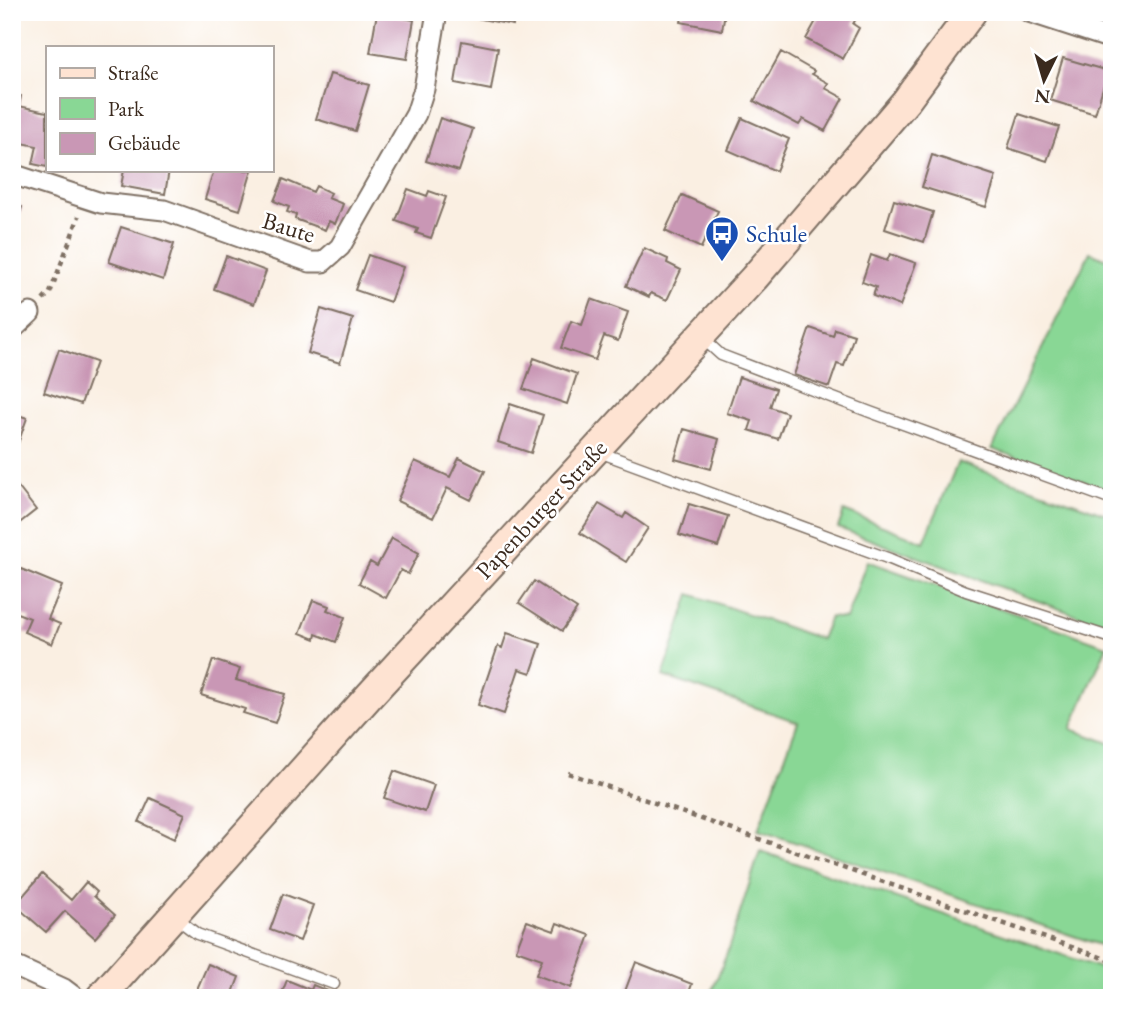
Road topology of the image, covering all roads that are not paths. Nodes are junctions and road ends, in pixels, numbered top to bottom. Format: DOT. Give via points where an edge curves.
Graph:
graph roads {
  1 [pos="438,12"];
  2 [pos="972,12"];
  3 [pos="1029,12"];
  4 [pos="1112,39"];
  5 [pos="12,174"];
  6 [pos="30,313"];
  7 [pos="12,330"];
  8 [pos="699,336"];
  9 [pos="595,451"];
  10 [pos="1112,500"];
  11 [pos="1112,638"];
  12 [pos="173,916"];
  13 [pos="12,965"];
  14 [pos="334,985"];
  15 [pos="76,998"];
  16 [pos="100,998"];
  1 -- 5 [label="street, Baute" via="416,114 340,247 323,262 310,262 164,210 87,199"];
  2 -- 8 [label="street, Papenburger Straße" via="906,101"];
  3 -- 4 [label="street"];
  6 -- 7 [label="street"];
  8 -- 9 [label="street, Papenburger Straße"];
  8 -- 10 [label="lane" via="721,355"];
  9 -- 11 [label="lane" via="966,591"];
  9 -- 12 [label="street, Papenburger Straße"];
  12 -- 14 [label="lane" via="197,934"];
  12 -- 16 [label="street, Papenburger Straße"];
  13 -- 15 [label="street"];
}
